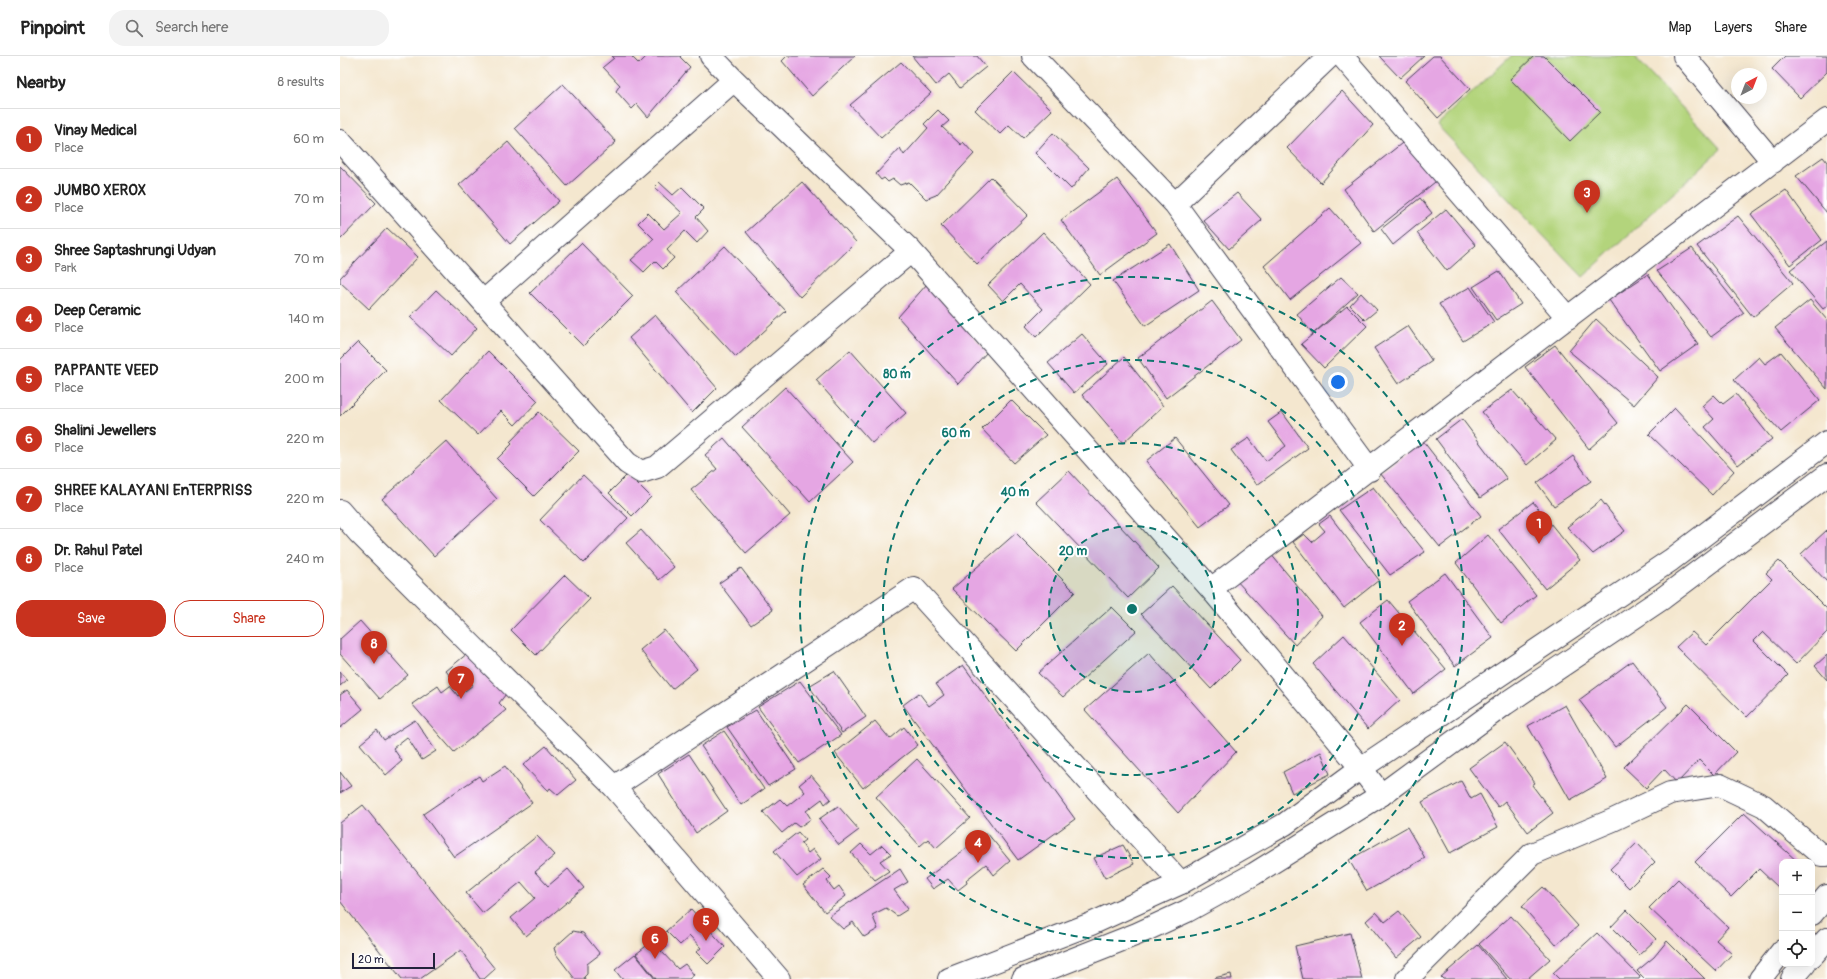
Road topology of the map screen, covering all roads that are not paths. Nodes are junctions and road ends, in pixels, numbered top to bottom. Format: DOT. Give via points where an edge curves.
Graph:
graph roads {
  1 [pos="711,56"];
  2 [pos="1033,56"];
  3 [pos="1330,56"];
  4 [pos="1342,56"];
  5 [pos="1684,56"];
  6 [pos="734,80"];
  7 [pos="1827,120"];
  8 [pos="340,141"];
  9 [pos="1773,162"];
  10 [pos="1174,204"];
  11 [pos="911,251"];
  12 [pos="484,301"];
  13 [pos="1568,318"];
  14 [pos="1827,442"];
  15 [pos="1370,470"];
  16 [pos="1827,475"];
  17 [pos="340,511"];
  18 [pos="1211,589"];
  19 [pos="1361,768"];
  20 [pos="614,787"];
  21 [pos="1381,795"];
  22 [pos="1827,855"];
  23 [pos="1181,883"];
  24 [pos="1827,896"];
  25 [pos="1815,910"];
  26 [pos="1827,939"];
  27 [pos="1815,953"];
  28 [pos="1779,955"];
  29 [pos="1802,967"];
  30 [pos="778,979"];
  31 [pos="949,979"];
  32 [pos="1024,979"];
  33 [pos="1407,979"];
  34 [pos="1760,979"];
  35 [pos="1792,979"];
  1 -- 6 [label="street"];
  2 -- 10 [label="street"];
  3 -- 10 [label="street"];
  4 -- 13 [label="street"];
  5 -- 9 [label="street"];
  6 -- 11 [label="street"];
  6 -- 12 [label="street"];
  7 -- 9 [label="street"];
  8 -- 12 [label="street"];
  9 -- 13 [label="street"];
  10 -- 15 [label="street"];
  11 -- 12 [label="street" via="657,467 641,472 628,463"];
  11 -- 18 [label="street"];
  13 -- 15 [label="street"];
  14 -- 19 [label="street" via="1671,560"];
  15 -- 18 [label="street"];
  16 -- 21 [label="street" via="1663,598 1505,704"];
  17 -- 20 [label="street"];
  18 -- 19 [label="street"];
  19 -- 21 [label="street"];
  19 -- 23 [label="street" via="1285,824"];
  20 -- 23 [label="street" via="914,588"];
  20 -- 30 [label="street"];
  21 -- 32 [label="street" via="1254,874 1187,911"];
  22 -- 33 [label="street" via="1821,855 1764,806 1720,785 1670,793 1532,854"];
  23 -- 31 [label="street" via="1084,926"];
  24 -- 25 [label="street"];
  26 -- 27 [label="street"];
  28 -- 34 [label="street"];
  29 -- 35 [label="street"];
}
